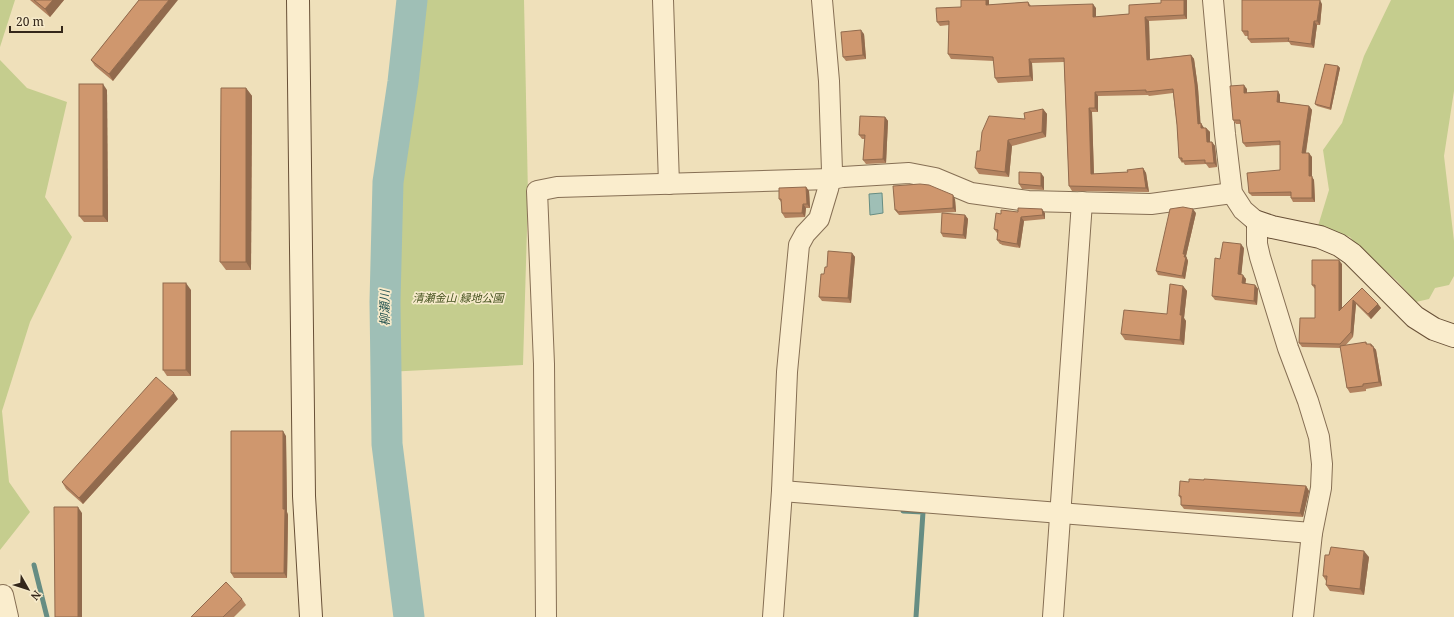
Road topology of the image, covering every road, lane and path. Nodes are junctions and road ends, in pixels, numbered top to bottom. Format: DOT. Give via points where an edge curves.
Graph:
graph roads {
  1 [pos="298,0"];
  2 [pos="663,0"];
  3 [pos="822,0"];
  4 [pos="1213,0"];
  5 [pos="830,179"];
  6 [pos="669,184"];
  7 [pos="1232,192"];
  8 [pos="1082,202"];
  9 [pos="1257,222"];
  10 [pos="1454,336"];
  11 [pos="782,491"];
  12 [pos="1060,512"];
  13 [pos="1312,533"];
  14 [pos="3,595"];
  15 [pos="8,617"];
  16 [pos="311,617"];
  17 [pos="546,617"];
  18 [pos="773,617"];
  19 [pos="1053,617"];
  20 [pos="1303,617"];
  1 -- 16 [label="street" via="304,496"];
  2 -- 6 [label="street"];
  3 -- 5 [label="street" via="829,81 832,171"];
  4 -- 7 [label="street" via="1224,134"];
  5 -- 6 [label="street"];
  5 -- 8 [label="street" via="910,173 935,178 970,193 1028,201"];
  5 -- 11 [label="street" via="819,219 799,245 787,372"];
  6 -- 17 [label="street" via="557,187 537,191 544,364"];
  7 -- 8 [label="street" via="1151,204"];
  7 -- 9 [label="street" via="1243,210"];
  8 -- 12 [label="street"];
  9 -- 10 [label="street" via="1320,237 1339,245 1352,254 1415,317 1434,329"];
  9 -- 13 [label="street" via="1260,257 1319,437 1321,488"];
  11 -- 12 [label="street"];
  11 -- 18 [label="street"];
  12 -- 13 [label="street"];
  12 -- 19 [label="street"];
  13 -- 20 [label="street"];
  14 -- 15 [label="street"];
}
